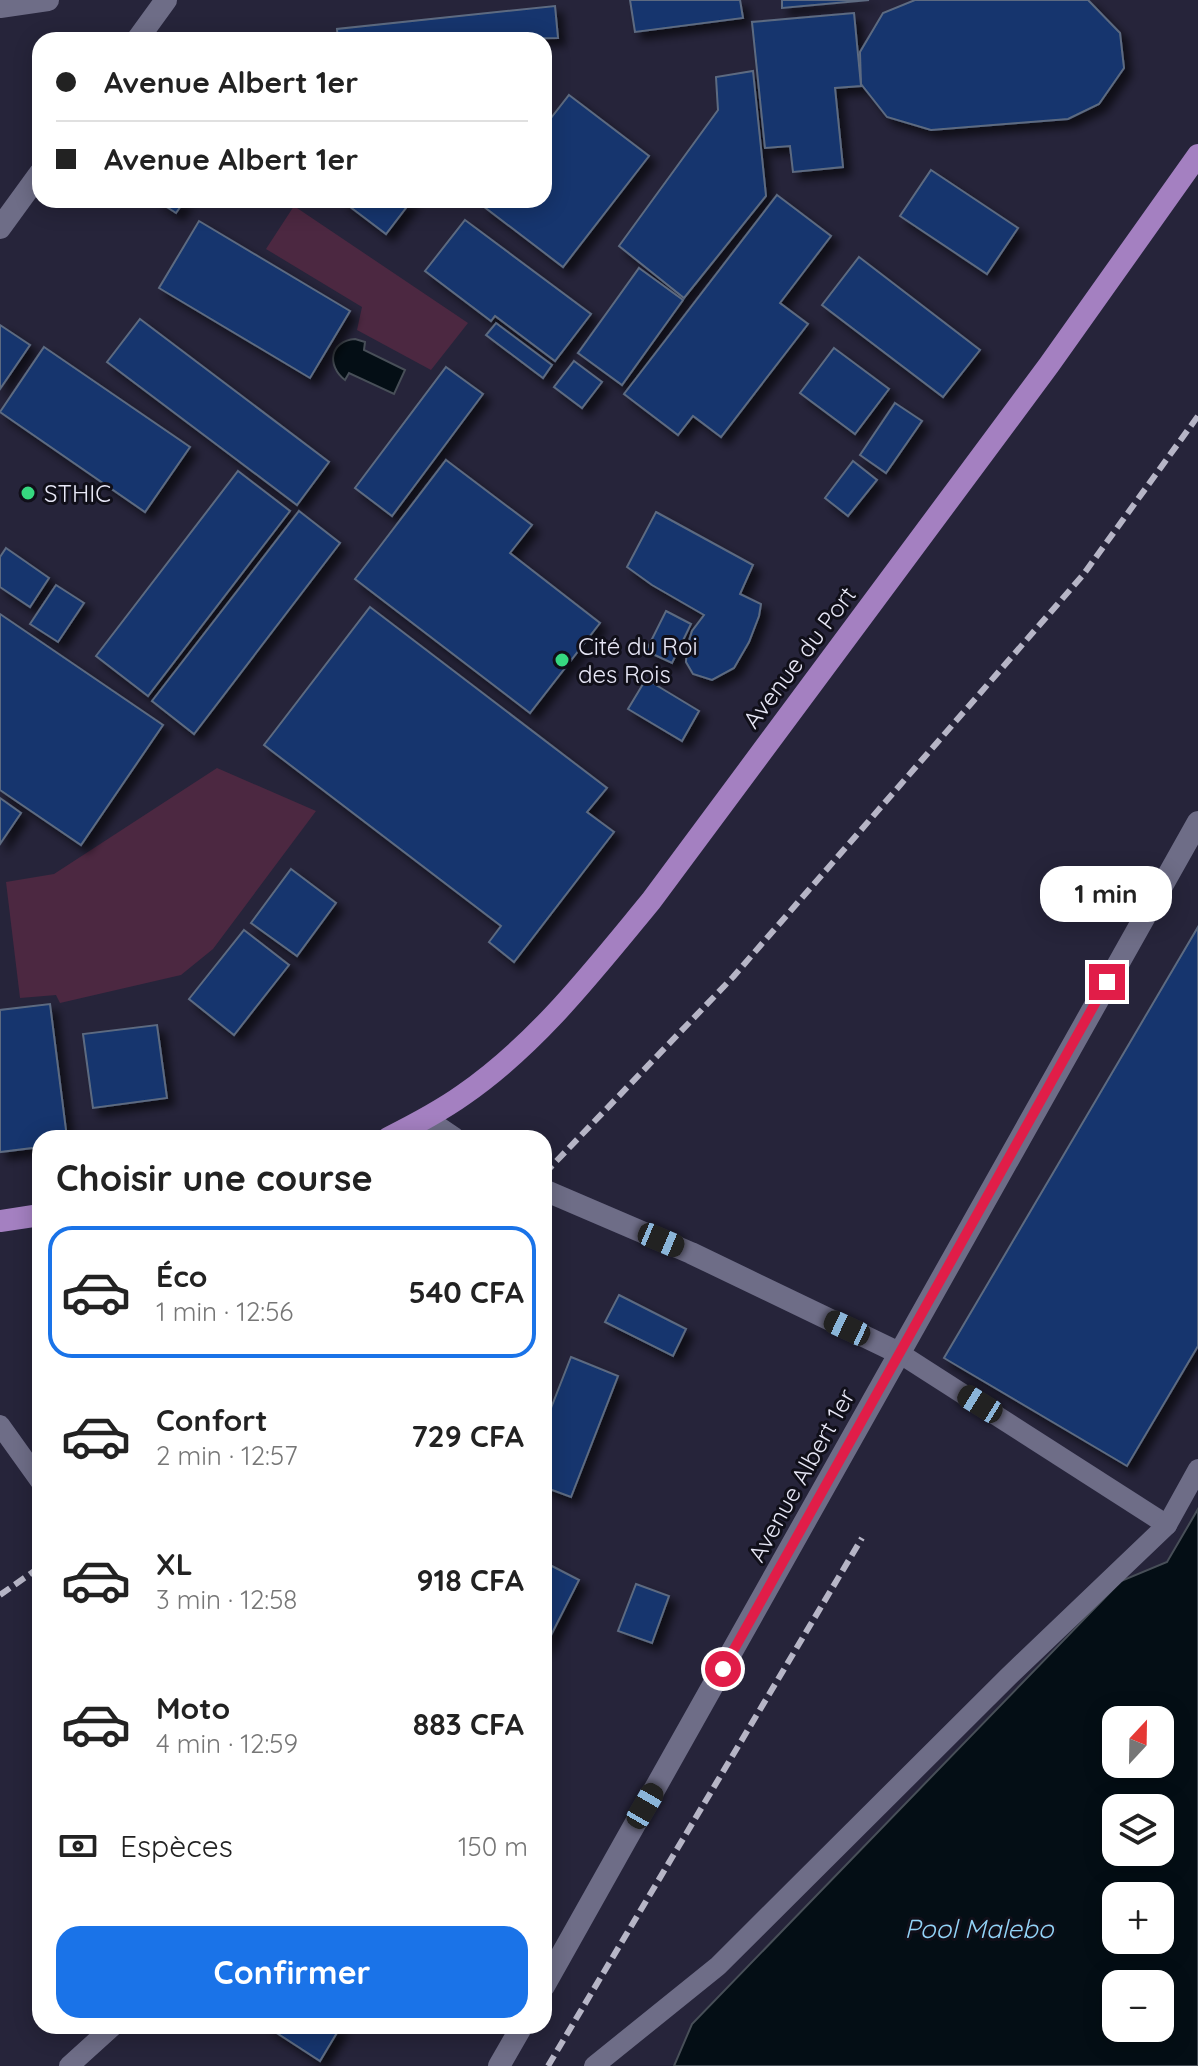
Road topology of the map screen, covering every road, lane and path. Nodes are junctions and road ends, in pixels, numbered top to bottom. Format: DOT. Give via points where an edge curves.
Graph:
graph roads {
  1 [pos="48,0"];
  2 [pos="166,0"];
  3 [pos="0,7"];
  4 [pos="143,32"];
  5 [pos="1198,155"];
  6 [pos="32,184"];
  7 [pos="0,228"];
  8 [pos="1198,822"];
  9 [pos="1190,854"];
  10 [pos="426,1119"];
  11 [pos="404,1130"];
  12 [pos="442,1130"];
  13 [pos="552,1193"];
  14 [pos="32,1216"];
  15 [pos="0,1221"];
  16 [pos="899,1353"];
  17 [pos="0,1425"];
  18 [pos="1198,1469"];
  19 [pos="32,1470"];
  20 [pos="1167,1525"];
  21 [pos="552,1972"];
  22 [pos="104,2034"];
  23 [pos="517,2034"];
  24 [pos="69,2066"];
  25 [pos="499,2066"];
  26 [pos="594,2066"];
  1 -- 3 [label="street"];
  2 -- 4 [label="street"];
  5 -- 10 [label="main road, Avenue du Port" via="1049,365 651,901 522,1046"];
  6 -- 7 [label="street"];
  8 -- 9 [label="street, Avenue Albert 1er"];
  9 -- 16 [label="street, Avenue Albert 1er"];
  10 -- 11 [label="main road, Avenue du Port"];
  10 -- 12 [label="street"];
  13 -- 16 [label="street"];
  14 -- 15 [label="main road"];
  16 -- 20 [label="lane"];
  16 -- 21 [label="street, Avenue Albert 1er"];
  17 -- 19 [label="lane"];
  18 -- 20 [label="lane"];
  20 -- 26 [label="lane" via="718,1966"];
  22 -- 24 [label="lane"];
  23 -- 25 [label="street"];
}
